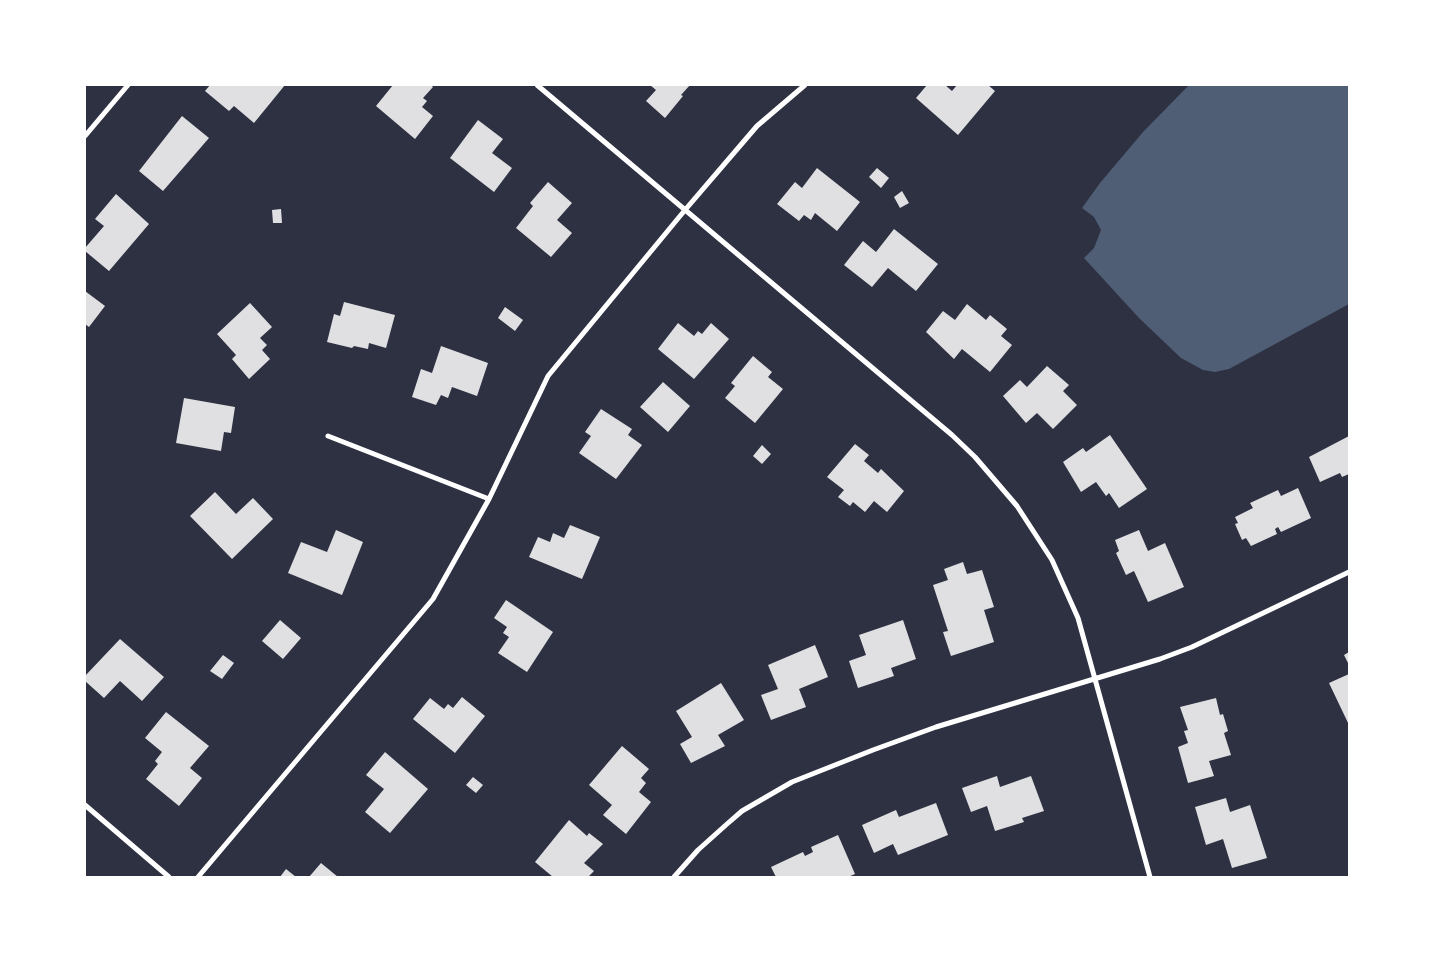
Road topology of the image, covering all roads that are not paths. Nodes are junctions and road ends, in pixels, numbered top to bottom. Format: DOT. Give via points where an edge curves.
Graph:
graph roads {
  1 [pos="128,85"];
  2 [pos="537,85"];
  3 [pos="805,85"];
  4 [pos="85,136"];
  5 [pos="685,210"];
  6 [pos="328,436"];
  7 [pos="489,499"];
  8 [pos="1349,572"];
  9 [pos="1096,679"];
  10 [pos="85,806"];
  11 [pos="169,877"];
  12 [pos="198,877"];
  13 [pos="674,877"];
  14 [pos="1150,877"];
  1 -- 4 [label="street"];
  2 -- 5 [label="street"];
  3 -- 5 [label="street" via="757,126"];
  5 -- 7 [label="street" via="548,376"];
  5 -- 9 [label="street" via="952,436 1018,506 1052,560 1078,618"];
  6 -- 7 [label="street"];
  7 -- 12 [label="street" via="432,599"];
  8 -- 9 [label="street" via="1192,647"];
  9 -- 13 [label="street" via="936,727 792,782 742,811 698,850"];
  9 -- 14 [label="street"];
  10 -- 11 [label="street"];
}
